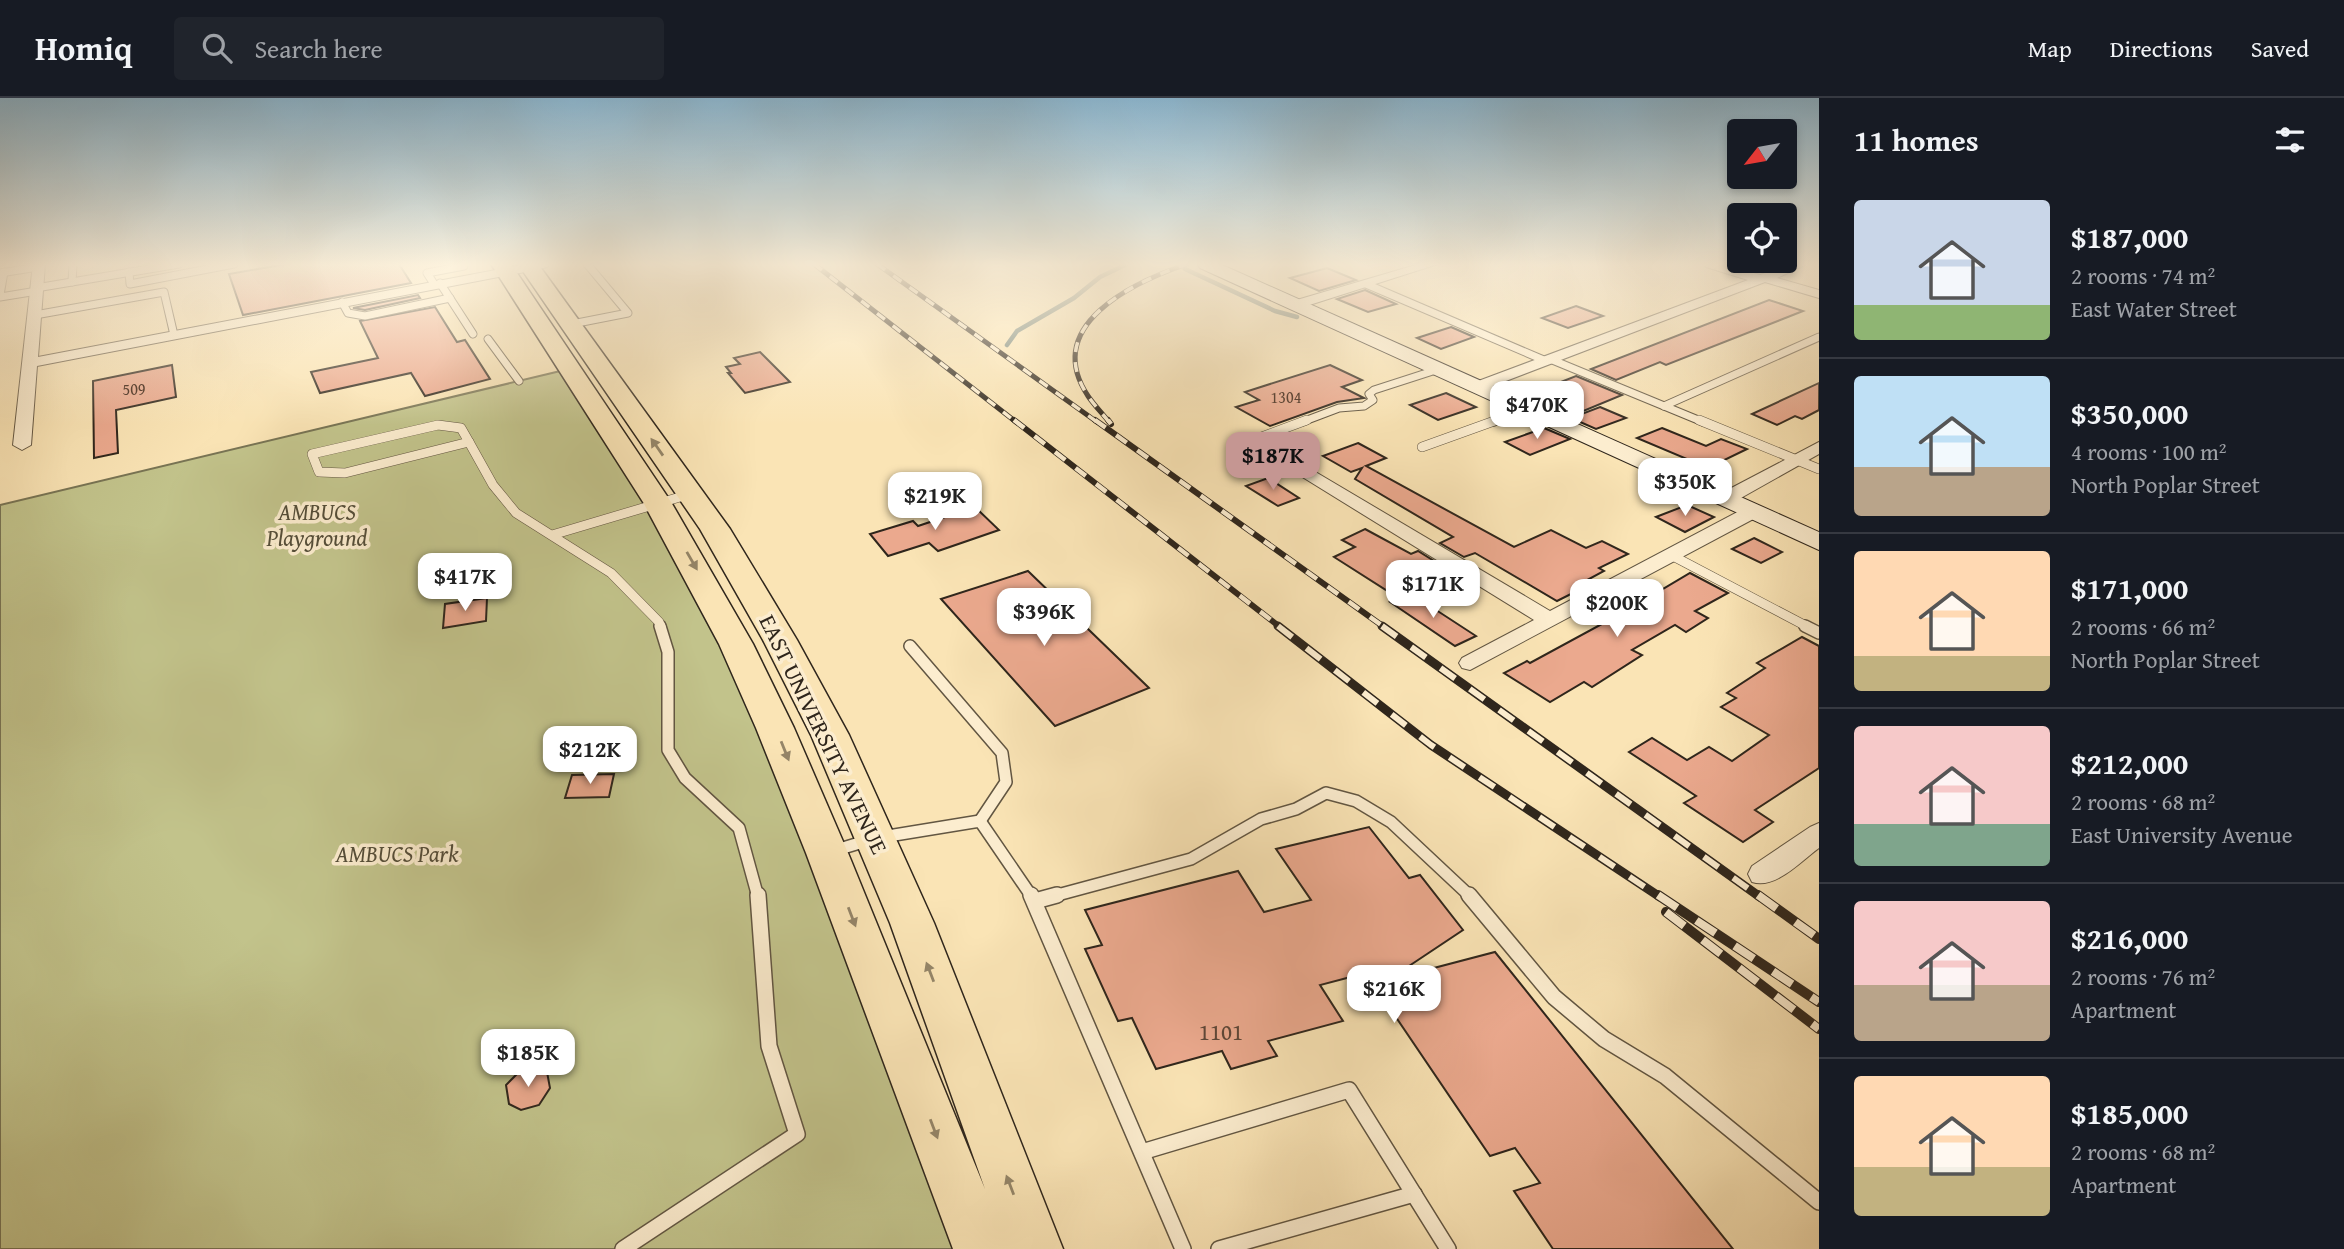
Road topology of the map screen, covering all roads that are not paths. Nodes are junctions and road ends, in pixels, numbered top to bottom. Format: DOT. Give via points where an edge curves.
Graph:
graph roads {
  1 [pos="34,318"];
  2 [pos="170,318"];
  3 [pos="262,318"];
  4 [pos="463,318"];
  5 [pos="556,318"];
  6 [pos="567,318"];
  7 [pos="604,318"];
  8 [pos="1324,318"];
  9 [pos="1447,318"];
  10 [pos="1658,318"];
  11 [pos="572,324"];
  12 [pos="473,334"];
  13 [pos="174,335"];
  14 [pos="1819,337"];
  15 [pos="488,339"];
  16 [pos="1548,360"];
  17 [pos="30,363"];
  18 [pos="1439,369"];
  19 [pos="519,381"];
  20 [pos="1479,386"];
  21 [pos="1664,406"];
  22 [pos="1523,407"];
  23 [pos="1256,439"];
  24 [pos="469,442"];
  25 [pos="22,444"];
  26 [pos="1423,447"];
  27 [pos="1819,447"];
  28 [pos="1795,459"];
  29 [pos="1297,466"];
  30 [pos="1819,469"];
  31 [pos="673,498"];
  32 [pos="1724,499"];
  33 [pos="1752,512"];
  34 [pos="552,535"];
  35 [pos="1819,542"];
  36 [pos="1671,555"];
  37 [pos="1549,620"];
  38 [pos="1819,633"];
  39 [pos="910,646"];
  40 [pos="1470,663"];
  41 [pos="980,821"];
  42 [pos="1819,834"];
  43 [pos="876,838"];
  44 [pos="827,853"];
  45 [pos="1762,874"];
  46 [pos="1035,901"];
  47 [pos="1142,1152"];
  48 [pos="1414,1194"];
  49 [pos="1819,1202"];
  50 [pos="623,1249"];
  51 [pos="981,1249"];
  52 [pos="1035,1249"];
  53 [pos="1183,1249"];
  54 [pos="1219,1249"];
  55 [pos="1448,1249"];
  1 -- 17 [label="street"];
  2 -- 13 [label="lane"];
  3 -- 13 [label="street"];
  4 -- 12 [label="lane"];
  5 -- 31 [label="main road, EAST UNIVERSITY AVENUE"];
  6 -- 11 [label="main road, EAST UNIVERSITY AVENUE"];
  7 -- 11 [label="lane"];
  8 -- 18 [label="main road"];
  9 -- 16 [label="lane"];
  10 -- 16 [label="street"];
  31 -- 11 [label="main road, EAST UNIVERSITY AVENUE, one-way"];
  13 -- 17 [label="street"];
  14 -- 21 [label="lane"];
  15 -- 19 [label="lane"];
  16 -- 20 [label="street"];
  16 -- 21 [label="lane"];
  17 -- 25 [label="street"];
  18 -- 20 [label="main road"];
  18 -- 23 [label="lane" via="1374,390 1369,394 1373,400 1364,406 1339,408"];
  20 -- 22 [label="main road"];
  21 -- 28 [label="lane"];
  22 -- 26 [label="lane"];
  22 -- 32 [label="main road"];
  24 -- 24 [label="lane" via="461,428 438,425 312,454 319,472 345,473"];
  24 -- 34 [label="lane" via="493,485 516,513"];
  27 -- 28 [label="street"];
  28 -- 30 [label="lane"];
  28 -- 32 [label="street"];
  29 -- 37 [label="street"];
  31 -- 34 [label="lane"];
  31 -- 43 [label="main road, EAST UNIVERSITY AVENUE" via="730,552 830,735"];
  31 -- 44 [label="main road, EAST UNIVERSITY AVENUE, one-way"];
  32 -- 33 [label="main road"];
  33 -- 35 [label="main road"];
  33 -- 36 [label="street"];
  34 -- 50 [label="lane" via="611,573 659,622 668,652 668,750 685,778 739,828 758,890 769,1046 797,1135"];
  36 -- 37 [label="street"];
  36 -- 38 [label="lane"];
  37 -- 40 [label="street"];
  39 -- 41 [label="lane" via="1002,754 1006,782"];
  41 -- 43 [label="lane"];
  41 -- 46 [label="lane"];
  42 -- 45 [label="street"];
  43 -- 44 [label="lane"];
  52 -- 43 [label="main road, EAST UNIVERSITY AVENUE, one-way"];
  44 -- 51 [label="main road, EAST UNIVERSITY AVENUE, one-way"];
  46 -- 47 [label="lane"];
  46 -- 49 [label="lane" via="1191,859 1261,819 1296,809 1326,793 1356,801 1391,822 1451,877 1554,997 1604,1039 1665,1076"];
  47 -- 48 [label="lane" via="1349,1090"];
  47 -- 53 [label="lane"];
  48 -- 54 [label="lane"];
  48 -- 55 [label="lane"];
}
